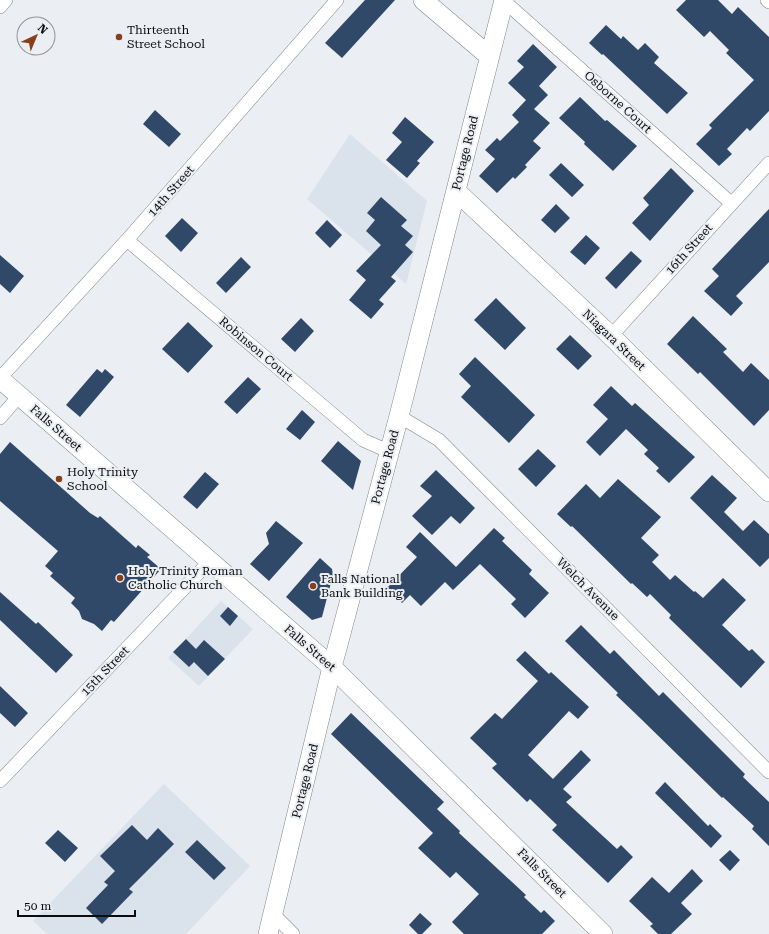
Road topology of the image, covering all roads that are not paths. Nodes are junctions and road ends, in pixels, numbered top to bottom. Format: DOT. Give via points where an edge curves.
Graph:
graph roads {
  1 [pos="6,0"];
  2 [pos="337,0"];
  3 [pos="423,0"];
  4 [pos="504,1"];
  5 [pos="0,7"];
  6 [pos="489,56"];
  7 [pos="769,163"];
  8 [pos="456,192"];
  9 [pos="731,203"];
  10 [pos="128,240"];
  11 [pos="611,336"];
  12 [pos="0,379"];
  13 [pos="19,396"];
  14 [pos="398,416"];
  15 [pos="0,418"];
  16 [pos="388,451"];
  17 [pos="769,492"];
  18 [pos="210,561"];
  19 [pos="332,667"];
  20 [pos="769,772"];
  21 [pos="0,781"];
  22 [pos="273,914"];
  23 [pos="268,934"];
  24 [pos="293,934"];
  25 [pos="603,934"];
  1 -- 5 [label="street"];
  2 -- 10 [label="street, 14th Street"];
  3 -- 6 [label="street"];
  4 -- 6 [label="street, Portage Road"];
  4 -- 9 [label="street, Osborne Court"];
  6 -- 8 [label="street, Portage Road"];
  7 -- 9 [label="street, 16th Street"];
  8 -- 11 [label="street, Niagara Street"];
  8 -- 14 [label="street, Portage Road"];
  9 -- 11 [label="street, 16th Street"];
  10 -- 12 [label="street, 14th Street"];
  10 -- 16 [label="street, Robinson Court" via="364,440"];
  11 -- 17 [label="street, Niagara Street"];
  12 -- 13 [label="street, Falls Street"];
  13 -- 15 [label="street"];
  13 -- 18 [label="street, Falls Street"];
  14 -- 16 [label="street, Portage Road"];
  14 -- 20 [label="street, Welch Avenue" via="439,440"];
  16 -- 19 [label="street, Portage Road"];
  18 -- 19 [label="street, Falls Street"];
  18 -- 21 [label="street, 15th Street"];
  19 -- 22 [label="street, Portage Road"];
  19 -- 25 [label="street, Falls Street"];
  22 -- 23 [label="street, Portage Road"];
  22 -- 24 [label="street"];
}
